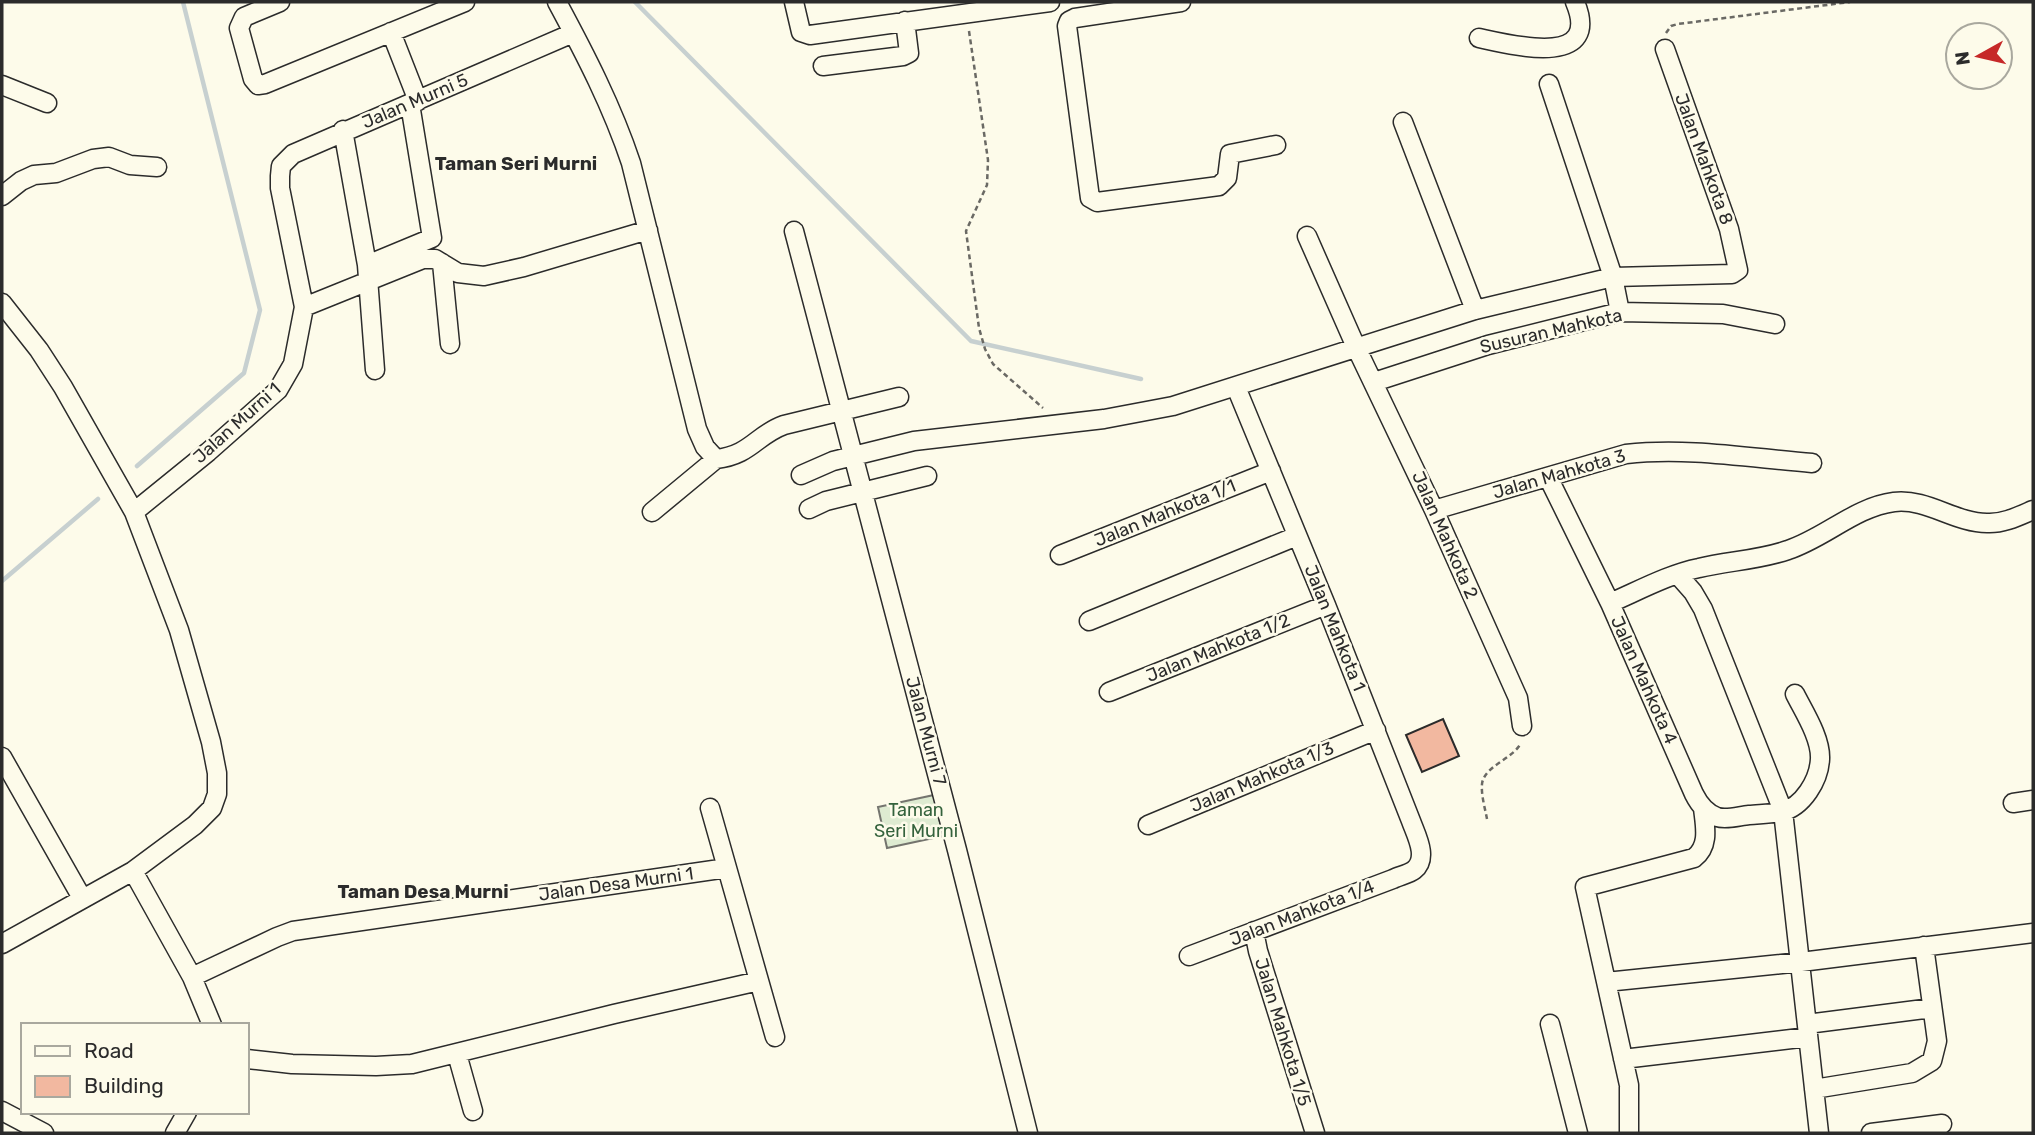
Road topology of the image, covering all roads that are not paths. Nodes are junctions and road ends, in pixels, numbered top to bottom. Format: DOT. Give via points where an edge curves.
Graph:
graph roads {
  1 [pos="280,2"];
  2 [pos="465,2"];
  3 [pos="557,2"];
  4 [pos="794,2"];
  5 [pos="1050,2"];
  6 [pos="1181,2"];
  7 [pos="1575,2"];
  8 [pos="965,8"];
  9 [pos="905,21"];
  10 [pos="391,32"];
  11 [pos="573,33"];
  12 [pos="1479,38"];
  13 [pos="1665,49"];
  14 [pos="823,66"];
  15 [pos="1549,84"];
  16 [pos="2,85"];
  17 [pos="414,102"];
  18 [pos="47,103"];
  19 [pos="1403,122"];
  20 [pos="343,130"];
  21 [pos="1276,145"];
  22 [pos="157,167"];
  23 [pos="280,188"];
  24 [pos="2,196"];
  25 [pos="648,230"];
  26 [pos="794,231"];
  27 [pos="1307,236"];
  28 [pos="442,263"];
  29 [pos="368,272"];
  30 [pos="1613,277"];
  31 [pos="2,303"];
  32 [pos="304,307"];
  33 [pos="1475,310"];
  34 [pos="1620,312"];
  35 [pos="1775,324"];
  36 [pos="450,344"];
  37 [pos="1356,347"];
  38 [pos="375,370"];
  39 [pos="1374,382"];
  40 [pos="1236,387"];
  41 [pos="900,397"];
  42 [pos="841,411"];
  43 [pos="853,455"];
  44 [pos="716,459"];
  45 [pos="1812,463"];
  46 [pos="1271,471"];
  47 [pos="801,475"];
  48 [pos="927,475"];
  49 [pos="1548,477"];
  50 [pos="862,491"];
  51 [pos="809,509"];
  52 [pos="1434,510"];
  53 [pos="2033,510"];
  54 [pos="134,512"];
  55 [pos="652,512"];
  56 [pos="1297,536"];
  57 [pos="1060,555"];
  58 [pos="1678,575"];
  59 [pos="1610,603"];
  60 [pos="1326,605"];
  61 [pos="1088,621"];
  62 [pos="1109,692"];
  63 [pos="1795,694"];
  64 [pos="1522,726"];
  65 [pos="1376,730"];
  66 [pos="2,757"];
  67 [pos="2033,800"];
  68 [pos="2013,803"];
  69 [pos="709,808"];
  70 [pos="1703,808"];
  71 [pos="1783,811"];
  72 [pos="1149,825"];
  73 [pos="727,868"];
  74 [pos="1415,870"];
  75 [pos="133,871"];
  76 [pos="82,898"];
  77 [pos="1254,931"];
  78 [pos="2033,933"];
  79 [pos="2,944"];
  80 [pos="1924,946"];
  81 [pos="1189,956"];
  82 [pos="1801,962"];
  83 [pos="192,977"];
  84 [pos="760,981"];
  85 [pos="1606,982"];
  86 [pos="1932,1008"];
  87 [pos="211,1023"];
  88 [pos="1550,1024"];
  89 [pos="1808,1031"];
  90 [pos="775,1037"];
  91 [pos="457,1054"];
  92 [pos="248,1059"];
  93 [pos="1623,1059"];
  94 [pos="1814,1089"];
  95 [pos="2,1111"];
  96 [pos="473,1111"];
  97 [pos="186,1114"];
  98 [pos="1942,1124"];
  99 [pos="178,1132"];
  100 [pos="44,1133"];
  101 [pos="1028,1133"];
  102 [pos="1315,1133"];
  103 [pos="1578,1133"];
  104 [pos="1629,1133"];
  105 [pos="1819,1133"];
  106 [pos="1871,1133"];
  1 -- 10 [label="street" via="240,22 240,35 258,85"];
  2 -- 10 [label="street"];
  3 -- 11 [label="street"];
  4 -- 9 [label="street" via="801,32 810,35"];
  5 -- 8 [label="street"];
  6 -- 21 [label="street" via="1069,21 1090,198 1097,202 1219,186 1227,178 1230,154"];
  7 -- 12 [label="street" via="1581,23 1578,34 1561,46 1530,49"];
  8 -- 9 [label="street"];
  9 -- 14 [label="street" via="910,47 904,56"];
  10 -- 17 [label="street"];
  11 -- 17 [label="street, Jalan Murni 5"];
  11 -- 25 [label="street" via="619,129"];
  13 -- 30 [label="street, Jalan Mahkota 8" via="1729,229 1738,270 1732,274"];
  15 -- 30 [label="street"];
  16 -- 18 [label="street"];
  17 -- 20 [label="street, Jalan Murni 5"];
  17 -- 29 [label="street" via="432,237"];
  19 -- 33 [label="street"];
  20 -- 23 [label="street, Jalan Murni 5" via="293,154 281,166"];
  20 -- 29 [label="street"];
  22 -- 24 [label="street" via="108,157 93,159 56,173 34,175"];
  23 -- 32 [label="street, Jalan Murni 1"];
  25 -- 28 [label="street" via="484,276 458,273"];
  25 -- 44 [label="street" via="698,429"];
  26 -- 42 [label="street, Jalan Murni 7"];
  27 -- 37 [label="street, Jalan Mahkota 2"];
  28 -- 29 [label="street" via="423,259"];
  28 -- 36 [label="street"];
  29 -- 32 [label="street"];
  29 -- 38 [label="street"];
  30 -- 33 [label="street"];
  30 -- 34 [label="street"];
  31 -- 54 [label="street" via="63,387"];
  32 -- 54 [label="street, Jalan Murni 1" via="293,364 278,390"];
  33 -- 37 [label="street"];
  34 -- 35 [label="street, Susuran Mahkota" via="1723,314"];
  34 -- 39 [label="street, Susuran Mahkota" via="1488,345"];
  37 -- 39 [label="street, Jalan Mahkota 2"];
  37 -- 40 [label="street"];
  39 -- 52 [label="street, Jalan Mahkota 2"];
  40 -- 43 [label="street" via="1173,406 1104,419 914,441"];
  40 -- 46 [label="street, Jalan Mahkota 1"];
  41 -- 42 [label="street"];
  42 -- 43 [label="street, Jalan Murni 7"];
  42 -- 44 [label="street" via="772,429 755,445"];
  43 -- 47 [label="street"];
  43 -- 50 [label="street, Jalan Murni 7"];
  44 -- 55 [label="street"];
  45 -- 49 [label="street, Jalan Mahkota 3" via="1653,451 1626,454"];
  46 -- 56 [label="street, Jalan Mahkota 1"];
  46 -- 57 [label="street, Jalan Mahkota 1/1"];
  48 -- 50 [label="street"];
  49 -- 52 [label="street, Jalan Mahkota 3"];
  49 -- 59 [label="street, Jalan Mahkota 4"];
  50 -- 51 [label="street"];
  50 -- 101 [label="street, Jalan Murni 7"];
  52 -- 64 [label="street, Jalan Mahkota 2" via="1518,698"];
  53 -- 58 [label="street" via="1988,523 1895,502 1861,512 1785,552"];
  54 -- 75 [label="street" via="179,630 218,773 212,808"];
  56 -- 60 [label="street, Jalan Mahkota 1"];
  56 -- 61 [label="street"];
  58 -- 59 [label="street"];
  58 -- 71 [label="street" via="1703,609"];
  59 -- 70 [label="street, Jalan Mahkota 4"];
  60 -- 62 [label="street, Jalan Mahkota 1/2"];
  60 -- 65 [label="street, Jalan Mahkota 1"];
  63 -- 71 [label="street" via="1820,757 1808,792"];
  65 -- 72 [label="street, Jalan Mahkota 1/3"];
  65 -- 74 [label="street, Jalan Mahkota 1" via="1420,846"];
  66 -- 76 [label="street"];
  67 -- 68 [label="street"];
  69 -- 73 [label="street"];
  70 -- 71 [label="street" via="1719,818"];
  70 -- 85 [label="street" via="1705,843 1694,858 1585,887"];
  71 -- 82 [label="street"];
  73 -- 83 [label="street, Jalan Desa Murni 1" via="302,930"];
  73 -- 84 [label="street"];
  74 -- 77 [label="street, Jalan Mahkota 1/4"];
  75 -- 76 [label="street"];
  75 -- 83 [label="street"];
  76 -- 79 [label="street"];
  77 -- 81 [label="street, Jalan Mahkota 1/4"];
  77 -- 102 [label="street, Jalan Mahkota 1/5"];
  78 -- 80 [label="street"];
  80 -- 82 [label="street"];
  80 -- 86 [label="street"];
  82 -- 85 [label="street"];
  82 -- 89 [label="street"];
  83 -- 87 [label="street"];
  84 -- 90 [label="street"];
  84 -- 91 [label="street"];
  85 -- 93 [label="street"];
  86 -- 89 [label="street"];
  86 -- 94 [label="street" via="1936,1052 1925,1067"];
  88 -- 103 [label="street"];
  89 -- 93 [label="street"];
  89 -- 94 [label="street"];
  91 -- 92 [label="street" via="412,1065 376,1066"];
  91 -- 96 [label="street"];
  93 -- 104 [label="street" via="1629,1085"];
  94 -- 105 [label="street"];
  95 -- 100 [label="street"];
  97 -- 99 [label="street"];
  98 -- 106 [label="street"];
}
